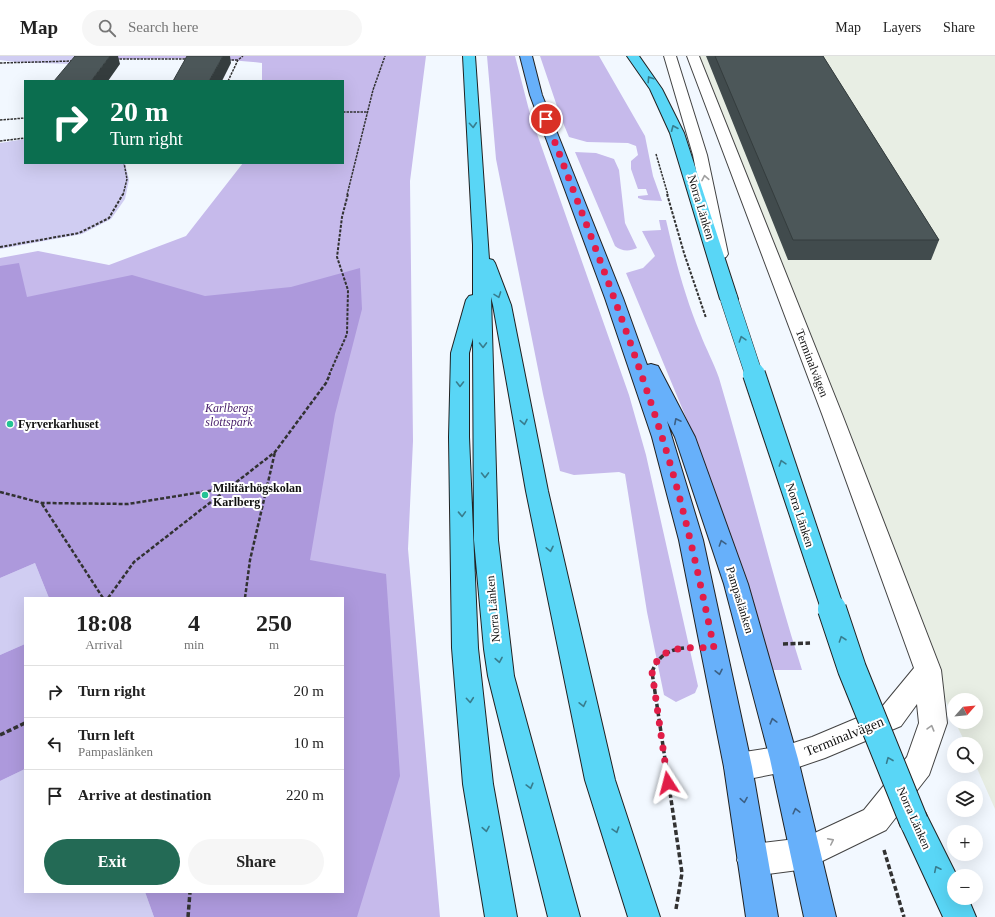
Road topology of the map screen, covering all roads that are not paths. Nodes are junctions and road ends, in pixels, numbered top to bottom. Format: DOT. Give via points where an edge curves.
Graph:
graph roads {
  1 [pos="469,56"];
  2 [pos="526,56"];
  3 [pos="633,56"];
  4 [pos="670,56"];
  5 [pos="694,56"];
  6 [pos="481,245"];
  7 [pos="481,278"];
  8 [pos="614,298"];
  9 [pos="728,299"];
  10 [pos="928,670"];
  11 [pos="784,759"];
  12 [pos="738,767"];
  13 [pos="806,853"];
  14 [pos="753,860"];
  15 [pos="501,917"];
  16 [pos="564,917"];
  17 [pos="644,917"];
  18 [pos="762,917"];
  19 [pos="820,917"];
  20 [pos="960,917"];
  1 -- 6 [label="highway, Norra Länken, one-way"];
  2 -- 8 [label="main road, Pampaslänken" via="536,95"];
  9 -- 3 [label="highway, Norra Länken, one-way" via="686,159 664,104"];
  9 -- 4 [label="street, one-way" via="700,155"];
  5 -- 10 [label="street, Terminalvägen"];
  6 -- 7 [label="highway, Norra Länken"];
  6 -- 17 [label="highway, Norra Länken, one-way" via="502,304 537,491 600,780"];
  7 -- 15 [label="highway, one-way" via="460,353 465,632 477,778"];
  7 -- 16 [label="highway, Norra Länken, one-way" via="486,540 497,648 520,750"];
  11 -- 8 [label="main road, Pampaslänken, one-way" via="736,584 685,437"];
  8 -- 12 [label="main road, Pampaslänken, one-way" via="666,452 691,540"];
  20 -- 9 [label="highway, Norra Länken, one-way, bridge" via="914,822 852,669"];
  10 -- 11 [label="street, Terminalvägen" via="891,717 815,749"];
  13 -- 10 [label="street, Terminalvägen, one-way" via="875,820 919,765 934,723"];
  11 -- 12 [label="street, Terminalvägen"];
  13 -- 11 [label="main road, Pampaslänken, one-way"];
  12 -- 14 [label="main road, Pampaslänken, one-way"];
  13 -- 14 [label="street, Terminalvägen"];
  13 -- 19 [label="main road, Pampaslänken"];
  14 -- 18 [label="main road, Pampaslänken"];
}
